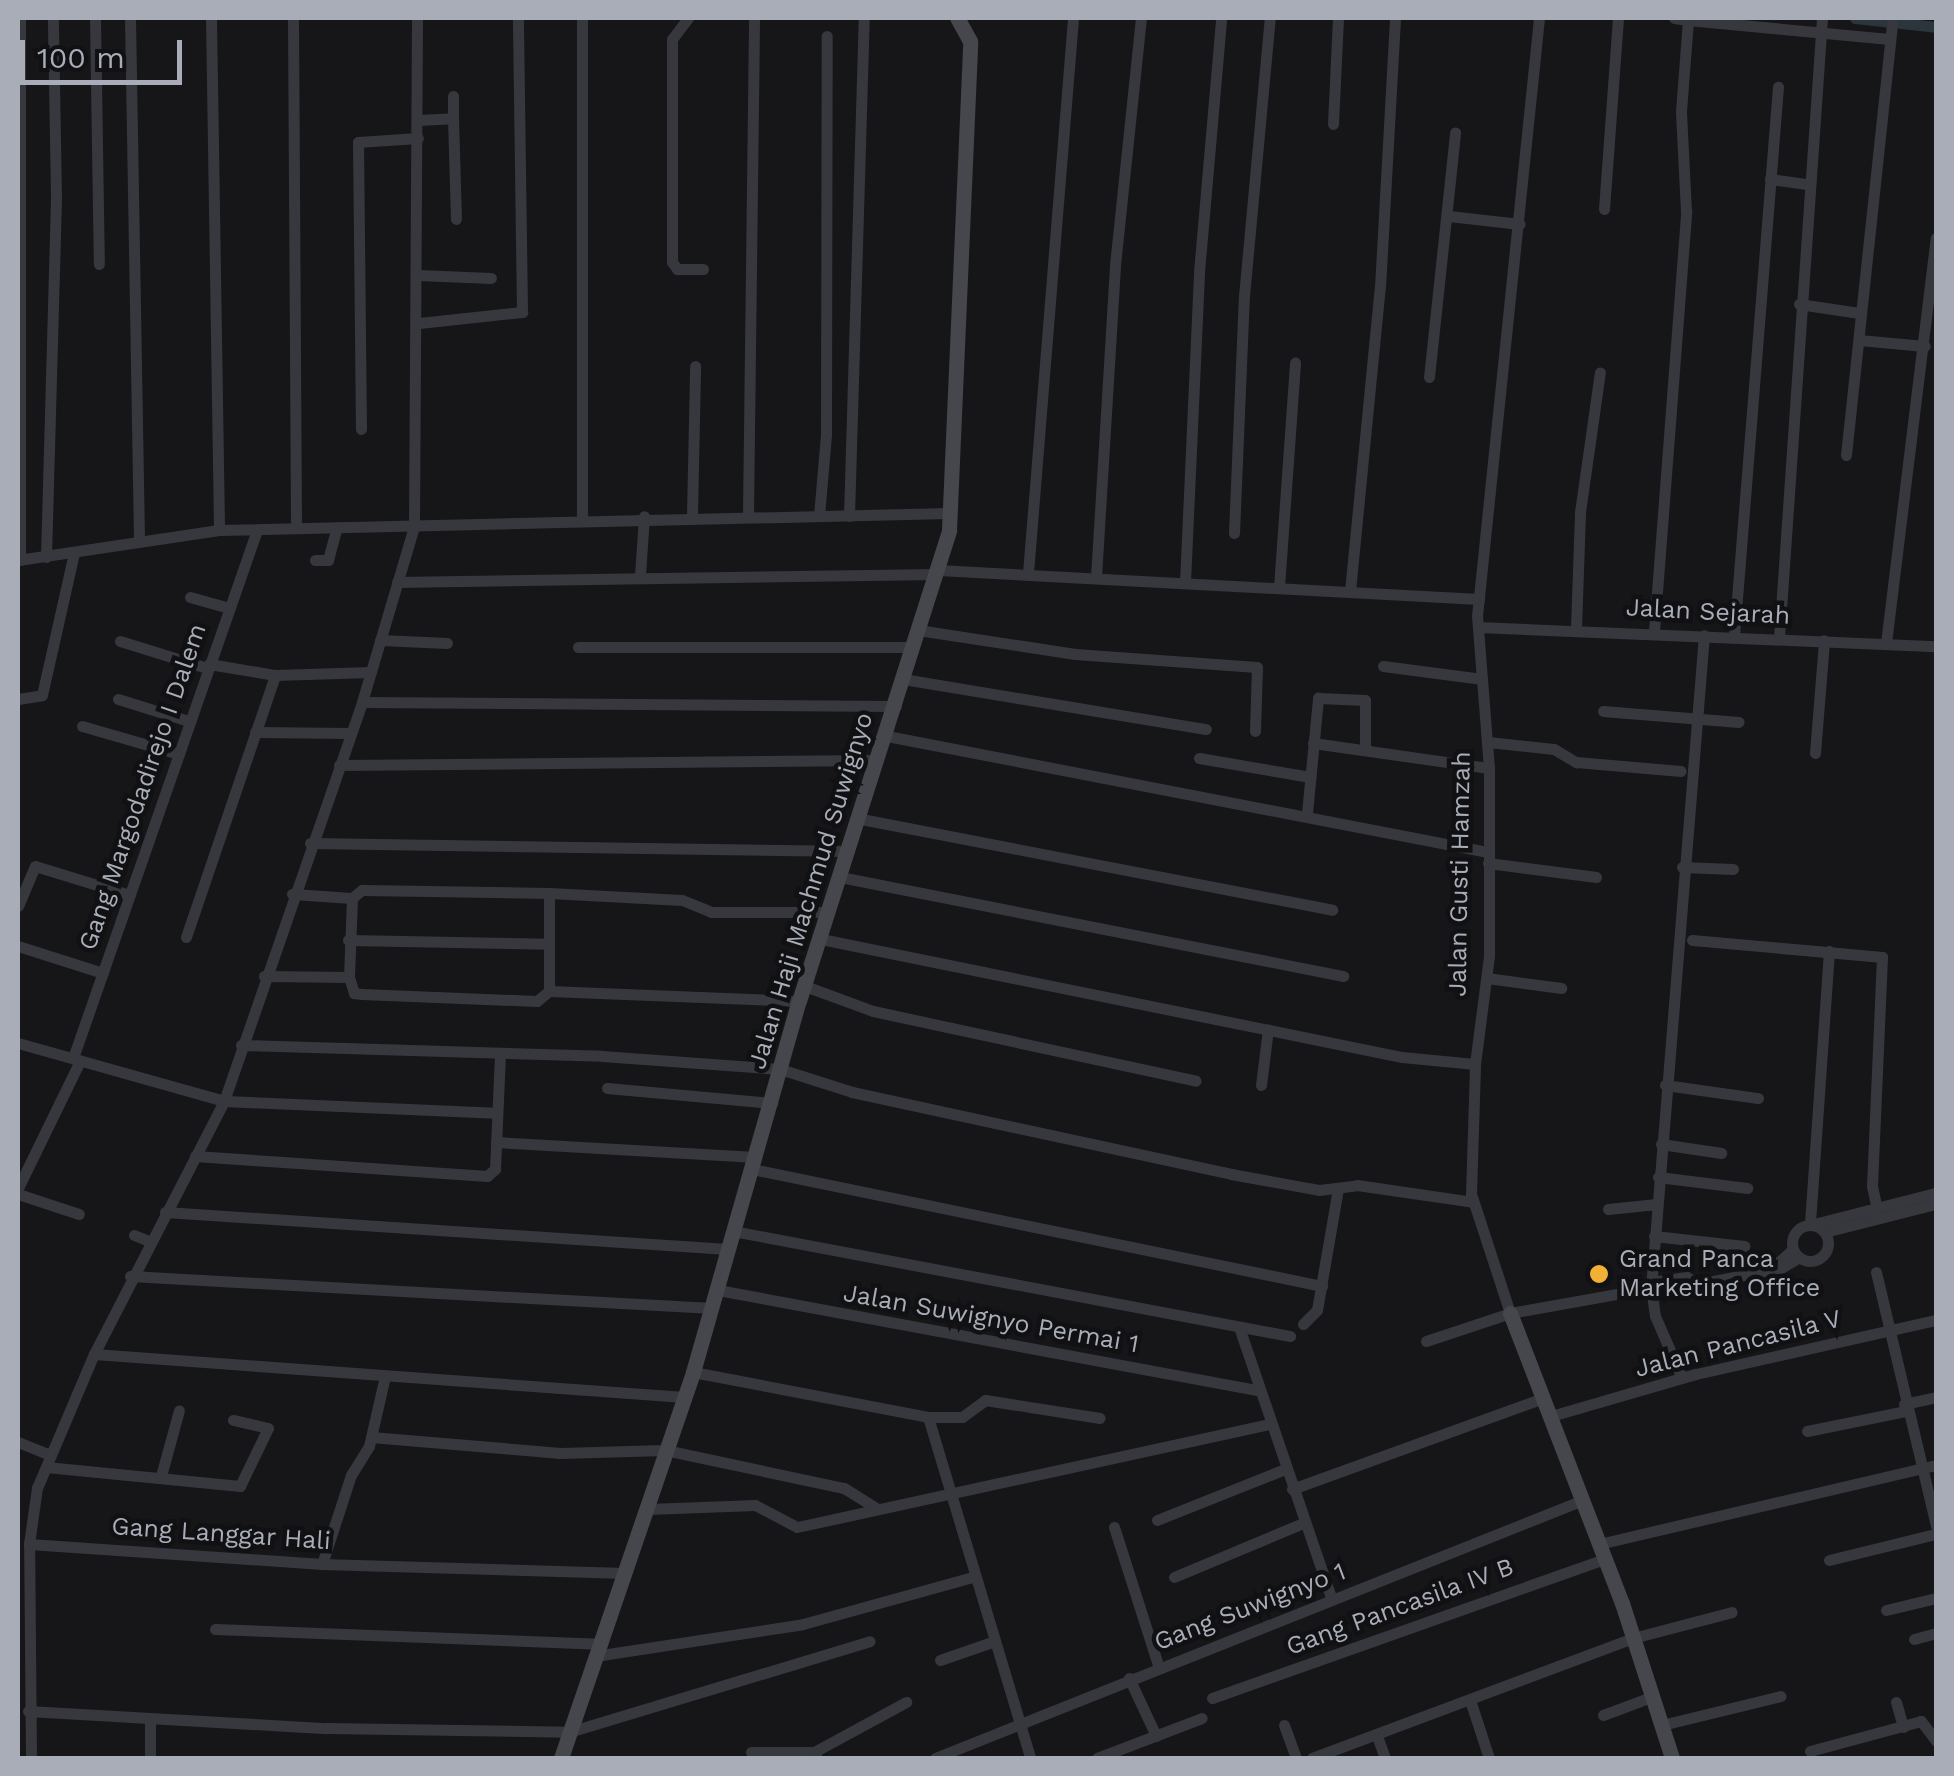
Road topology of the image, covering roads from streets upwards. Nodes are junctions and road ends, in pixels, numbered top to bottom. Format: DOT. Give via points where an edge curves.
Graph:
graph roads {
  1 [pos="20,18"];
  2 [pos="53,18"];
  3 [pos="94,18"];
  4 [pos="130,18"];
  5 [pos="211,18"];
  6 [pos="293,18"];
  7 [pos="418,18"];
  8 [pos="518,18"];
  9 [pos="582,18"];
  10 [pos="688,18"];
  11 [pos="754,18"];
  12 [pos="864,18"];
  13 [pos="956,18"];
  14 [pos="1073,18"];
  15 [pos="1142,18"];
  16 [pos="1221,18"];
  17 [pos="1270,18"];
  18 [pos="1338,18"];
  19 [pos="1395,18"];
  20 [pos="1539,18"];
  21 [pos="1618,18"];
  22 [pos="1674,18"];
  23 [pos="1892,18"];
  24 [pos="1688,20"];
  25 [pos="1718,20"];
  26 [pos="1753,21"];
  27 [pos="1821,25"];
  28 [pos="827,36"];
  29 [pos="1890,36"];
  30 [pos="1778,87"];
  31 [pos="452,96"];
  32 [pos="453,118"];
  33 [pos="418,120"];
  34 [pos="1333,124"];
  35 [pos="1455,132"];
  36 [pos="418,138"];
  37 [pos="1770,179"];
  38 [pos="1808,184"];
  39 [pos="1604,209"];
  40 [pos="1449,216"];
  41 [pos="456,219"];
  42 [pos="1520,224"];
  43 [pos="1936,238"];
  44 [pos="99,264"];
  45 [pos="703,268"];
  46 [pos="418,276"];
  47 [pos="490,278"];
  48 [pos="1799,304"];
  49 [pos="1860,313"];
  50 [pos="419,323"];
  51 [pos="1859,340"];
  52 [pos="1925,346"];
  53 [pos="1295,363"];
  54 [pos="695,366"];
  55 [pos="1600,372"];
  56 [pos="1429,377"];
  57 [pos="361,429"];
  58 [pos="1846,454"];
  59 [pos="949,513"];
  60 [pos="748,514"];
  61 [pos="692,515"];
  62 [pos="644,516"];
  63 [pos="819,516"];
  64 [pos="849,516"];
  65 [pos="582,520"];
  66 [pos="414,526"];
  67 [pos="296,528"];
  68 [pos="337,528"];
  69 [pos="220,530"];
  70 [pos="257,530"];
  71 [pos="1234,532"];
  72 [pos="139,539"];
  73 [pos="74,552"];
  74 [pos="46,557"];
  75 [pos="18,560"];
  76 [pos="315,560"];
  77 [pos="937,572"];
  78 [pos="1028,572"];
  79 [pos="640,576"];
  80 [pos="1096,576"];
  81 [pos="397,582"];
  82 [pos="1185,582"];
  83 [pos="1280,588"];
  84 [pos="1350,592"];
  85 [pos="190,596"];
  86 [pos="1479,599"];
  87 [pos="229,608"];
  88 [pos="1478,627"];
  89 [pos="1576,628"];
  90 [pos="918,630"];
  91 [pos="1654,630"];
  92 [pos="1704,635"];
  93 [pos="1734,636"];
  94 [pos="1778,638"];
  95 [pos="380,640"];
  96 [pos="1824,640"];
  97 [pos="120,641"];
  98 [pos="447,643"];
  99 [pos="1886,644"];
  100 [pos="1936,646"];
  101 [pos="578,647"];
  102 [pos="912,647"];
  103 [pos="208,666"];
  104 [pos="1383,666"];
  105 [pos="371,672"];
  106 [pos="275,674"];
  107 [pos="903,679"];
  108 [pos="1482,679"];
  109 [pos="118,699"];
  110 [pos="18,700"];
  111 [pos="362,702"];
  112 [pos="896,706"];
  113 [pos="1603,711"];
  114 [pos="1696,720"];
  115 [pos="190,721"];
  116 [pos="1738,722"];
  117 [pos="82,726"];
  118 [pos="1206,729"];
  119 [pos="1255,731"];
  120 [pos="256,732"];
  121 [pos="350,733"];
  122 [pos="887,736"];
  123 [pos="1488,742"];
  124 [pos="1313,743"];
  125 [pos="1365,750"];
  126 [pos="1815,752"];
  127 [pos="178,754"];
  128 [pos="1199,758"];
  129 [pos="878,760"];
  130 [pos="339,765"];
  131 [pos="1489,768"];
  132 [pos="1681,771"];
  133 [pos="1310,776"];
  134 [pos="1307,813"];
  135 [pos="861,819"];
  136 [pos="310,843"];
  137 [pos="849,850"];
  138 [pos="1487,857"];
  139 [pos="1682,867"];
  140 [pos="1733,869"];
  141 [pos="1596,877"];
  142 [pos="840,878"];
  143 [pos="549,893"];
  144 [pos="292,894"];
  145 [pos="130,895"];
  146 [pos="352,898"];
  147 [pos="18,906"];
  148 [pos="1332,910"];
  149 [pos="829,912"];
  150 [pos="186,937"];
  151 [pos="821,939"];
  152 [pos="348,940"];
  153 [pos="1692,940"];
  154 [pos="548,944"];
  155 [pos="18,946"];
  156 [pos="1829,951"];
  157 [pos="102,973"];
  158 [pos="264,976"];
  159 [pos="1343,976"];
  160 [pos="348,977"];
  161 [pos="1486,978"];
  162 [pos="1561,988"];
  163 [pos="549,990"];
  164 [pos="802,993"];
  165 [pos="1268,1029"];
  166 [pos="18,1044"];
  167 [pos="240,1046"];
  168 [pos="500,1053"];
  169 [pos="77,1059"];
  170 [pos="1475,1064"];
  171 [pos="780,1069"];
  172 [pos="1196,1080"];
  173 [pos="1665,1084"];
  174 [pos="1261,1085"];
  175 [pos="607,1088"];
  176 [pos="1758,1098"];
  177 [pos="224,1101"];
  178 [pos="772,1103"];
  179 [pos="495,1112"];
  180 [pos="496,1142"];
  181 [pos="1661,1144"];
  182 [pos="1721,1153"];
  183 [pos="195,1156"];
  184 [pos="754,1163"];
  185 [pos="1658,1177"];
  186 [pos="1747,1188"];
  187 [pos="1338,1189"];
  188 [pos="18,1191"];
  189 [pos="1933,1200"];
  190 [pos="1473,1202"];
  191 [pos="1656,1204"];
  192 [pos="1876,1208"];
  193 [pos="1608,1209"];
  194 [pos="164,1212"];
  195 [pos="79,1214"];
  196 [pos="1810,1225"];
  197 [pos="732,1230"];
  198 [pos="1825,1232"];
  199 [pos="134,1235"];
  200 [pos="1654,1236"];
  201 [pos="149,1241"];
  202 [pos="1744,1246"];
  203 [pos="728,1250"];
  204 [pos="1796,1253"];
  205 [pos="1876,1272"];
  206 [pos="130,1276"];
  207 [pos="1322,1286"];
  208 [pos="1651,1288"];
  209 [pos="718,1290"];
  210 [pos="712,1308"];
  211 [pos="1510,1314"];
  212 [pos="1936,1320"];
  213 [pos="1303,1324"];
  214 [pos="1240,1330"];
  215 [pos="1888,1331"];
  216 [pos="1290,1336"];
  217 [pos="1426,1340"];
  218 [pos="94,1354"];
  219 [pos="693,1372"];
  220 [pos="385,1376"];
  221 [pos="1682,1378"];
  222 [pos="1256,1390"];
  223 [pos="684,1396"];
  224 [pos="1936,1396"];
  225 [pos="1544,1398"];
  226 [pos="1904,1408"];
  227 [pos="179,1410"];
  228 [pos="1551,1416"];
  229 [pos="928,1417"];
  230 [pos="1100,1418"];
  231 [pos="233,1420"];
  232 [pos="1270,1424"];
  233 [pos="1807,1431"];
  234 [pos="372,1437"];
  235 [pos="18,1442"];
  236 [pos="666,1450"];
  237 [pos="49,1461"];
  238 [pos="1936,1464"];
  239 [pos="1919,1468"];
  240 [pos="1284,1469"];
  241 [pos="161,1476"];
  242 [pos="1292,1489"];
  243 [pos="950,1493"];
  244 [pos="1583,1500"];
  245 [pos="876,1508"];
  246 [pos="648,1509"];
  247 [pos="1156,1520"];
  248 [pos="1304,1523"];
  249 [pos="1936,1525"];
  250 [pos="1114,1528"];
  251 [pos="1936,1534"];
  252 [pos="29,1544"];
  253 [pos="1601,1551"];
  254 [pos="1829,1560"];
  255 [pos="322,1564"];
  256 [pos="625,1573"];
  257 [pos="973,1576"];
  258 [pos="1174,1576"];
  259 [pos="22,1577"];
  260 [pos="1936,1598"];
  261 [pos="1332,1600"];
  262 [pos="1886,1610"];
  263 [pos="1732,1612"];
  264 [pos="215,1629"];
  265 [pos="1936,1633"];
  266 [pos="1633,1638"];
  267 [pos="1914,1639"];
  268 [pos="870,1641"];
  269 [pos="992,1642"];
  270 [pos="597,1650"];
  271 [pos="940,1660"];
  272 [pos="1159,1668"];
  273 [pos="1129,1678"];
  274 [pos="1651,1696"];
  275 [pos="1781,1696"];
  276 [pos="1212,1698"];
  277 [pos="1470,1700"];
  278 [pos="906,1702"];
  279 [pos="1896,1702"];
  280 [pos="28,1712"];
  281 [pos="1604,1715"];
  282 [pos="150,1718"];
  283 [pos="1202,1718"];
  284 [pos="1016,1723"];
  285 [pos="1284,1725"];
  286 [pos="1662,1725"];
  287 [pos="1903,1727"];
  288 [pos="569,1732"];
  289 [pos="1156,1736"];
  290 [pos="1377,1736"];
  291 [pos="1936,1741"];
  292 [pos="1810,1751"];
  293 [pos="751,1752"];
  294 [pos="816,1756"];
  295 [pos="31,1758"];
  296 [pos="150,1758"];
  297 [pos="561,1758"];
  298 [pos="935,1758"];
  299 [pos="1030,1758"];
  300 [pos="1096,1758"];
  301 [pos="1296,1758"];
  302 [pos="1316,1758"];
  303 [pos="1386,1758"];
  304 [pos="1490,1758"];
  305 [pos="1672,1758"];
  1 -- 75 [label="street"];
  2 -- 74 [label="street" via="56,197"];
  3 -- 44 [label="street"];
  4 -- 72 [label="street"];
  5 -- 69 [label="street"];
  6 -- 67 [label="street"];
  7 -- 33 [label="street"];
  8 -- 50 [label="street" via="522,312"];
  9 -- 65 [label="street"];
  10 -- 45 [label="street" via="672,38 672,262 677,269"];
  11 -- 60 [label="street"];
  12 -- 64 [label="street"];
  13 -- 59 [label="street, Jalan Haji Machmud Suwignyo" via="970,41"];
  14 -- 78 [label="street"];
  15 -- 80 [label="street" via="1115,265"];
  16 -- 82 [label="street" via="1199,272"];
  17 -- 71 [label="street" via="1244,296"];
  18 -- 34 [label="street"];
  19 -- 84 [label="street" via="1380,287"];
  20 -- 42 [label="street, Jalan Gusti Hamzah"];
  21 -- 39 [label="street"];
  22 -- 24 [label="street"];
  23 -- 29 [label="street"];
  24 -- 25 [label="street"];
  24 -- 91 [label="street" via="1681,112 1686,211"];
  25 -- 26 [label="street"];
  26 -- 27 [label="street"];
  27 -- 29 [label="street"];
  27 -- 38 [label="street"];
  28 -- 63 [label="street" via="826,434"];
  29 -- 49 [label="street"];
  30 -- 37 [label="street"];
  31 -- 32 [label="street"];
  32 -- 33 [label="street"];
  32 -- 41 [label="street"];
  33 -- 36 [label="street"];
  35 -- 40 [label="street"];
  36 -- 46 [label="street"];
  36 -- 57 [label="street" via="358,142"];
  37 -- 38 [label="street"];
  37 -- 93 [label="street"];
  38 -- 48 [label="street"];
  40 -- 42 [label="street"];
  40 -- 56 [label="street"];
  42 -- 86 [label="street, Jalan Gusti Hamzah"];
  43 -- 52 [label="street"];
  46 -- 47 [label="street"];
  46 -- 50 [label="street"];
  48 -- 49 [label="street"];
  48 -- 94 [label="street"];
  49 -- 51 [label="street"];
  50 -- 66 [label="street"];
  51 -- 52 [label="street"];
  51 -- 58 [label="street"];
  52 -- 99 [label="street"];
  53 -- 83 [label="street"];
  54 -- 61 [label="street"];
  55 -- 89 [label="street" via="1580,512"];
  59 -- 64 [label="street"];
  59 -- 77 [label="street, Jalan Haji Machmud Suwignyo"];
  60 -- 61 [label="street"];
  60 -- 63 [label="street"];
  61 -- 62 [label="street"];
  62 -- 65 [label="street"];
  62 -- 79 [label="street"];
  63 -- 64 [label="street"];
  65 -- 66 [label="street"];
  66 -- 68 [label="street"];
  66 -- 81 [label="street"];
  67 -- 68 [label="street"];
  67 -- 70 [label="street"];
  68 -- 76 [label="street" via="328,560"];
  69 -- 70 [label="street"];
  69 -- 72 [label="street"];
  70 -- 87 [label="street, Gang Margodadirejo I Dalem"];
  72 -- 73 [label="street"];
  73 -- 74 [label="street"];
  73 -- 110 [label="street" via="42,695"];
  74 -- 75 [label="street"];
  77 -- 78 [label="street"];
  77 -- 79 [label="street"];
  77 -- 90 [label="street, Jalan Haji Machmud Suwignyo"];
  78 -- 80 [label="street"];
  79 -- 81 [label="street"];
  80 -- 82 [label="street"];
  81 -- 95 [label="street"];
  82 -- 83 [label="street"];
  83 -- 84 [label="street"];
  84 -- 86 [label="street"];
  85 -- 87 [label="street"];
  86 -- 88 [label="street, Jalan Gusti Hamzah"];
  87 -- 103 [label="street, Gang Margodadirejo I Dalem"];
  88 -- 89 [label="street, Jalan Sejarah"];
  88 -- 108 [label="street, Jalan Gusti Hamzah"];
  89 -- 91 [label="street, Jalan Sejarah"];
  90 -- 102 [label="street, Jalan Haji Machmud Suwignyo"];
  90 -- 119 [label="street" via="1075,654 1257,667"];
  91 -- 92 [label="street, Jalan Sejarah"];
  92 -- 93 [label="street, Jalan Sejarah"];
  92 -- 114 [label="street"];
  93 -- 94 [label="street, Jalan Sejarah"];
  94 -- 96 [label="street, Jalan Sejarah"];
  95 -- 98 [label="street"];
  95 -- 105 [label="street"];
  96 -- 99 [label="street, Jalan Sejarah"];
  96 -- 126 [label="street"];
  97 -- 103 [label="street"];
  99 -- 100 [label="street, Jalan Sejarah"];
  101 -- 102 [label="street"];
  102 -- 107 [label="street, Jalan Haji Machmud Suwignyo"];
  103 -- 106 [label="street"];
  103 -- 115 [label="street, Gang Margodadirejo I Dalem"];
  104 -- 108 [label="street"];
  105 -- 106 [label="street"];
  105 -- 111 [label="street"];
  106 -- 120 [label="street"];
  107 -- 112 [label="street, Jalan Haji Machmud Suwignyo"];
  107 -- 118 [label="street"];
  108 -- 123 [label="street, Jalan Gusti Hamzah"];
  109 -- 115 [label="street"];
  111 -- 112 [label="street"];
  111 -- 121 [label="street"];
  112 -- 122 [label="street, Jalan Haji Machmud Suwignyo"];
  113 -- 114 [label="street"];
  114 -- 116 [label="street"];
  114 -- 139 [label="street"];
  115 -- 127 [label="street, Gang Margodadirejo I Dalem"];
  117 -- 127 [label="street"];
  120 -- 121 [label="street"];
  120 -- 150 [label="street"];
  121 -- 130 [label="street"];
  122 -- 129 [label="street, Jalan Haji Machmud Suwignyo"];
  122 -- 134 [label="street"];
  123 -- 131 [label="street, Jalan Gusti Hamzah"];
  123 -- 132 [label="street" via="1554,749 1576,762"];
  124 -- 125 [label="street"];
  124 -- 125 [label="street" via="1318,698 1361,697 1368,706"];
  124 -- 133 [label="street"];
  125 -- 131 [label="street"];
  127 -- 145 [label="street, Gang Margodadirejo I Dalem"];
  128 -- 133 [label="street"];
  129 -- 130 [label="street"];
  129 -- 135 [label="street, Jalan Haji Machmud Suwignyo"];
  130 -- 136 [label="street"];
  131 -- 138 [label="street, Jalan Gusti Hamzah"];
  133 -- 134 [label="street"];
  134 -- 138 [label="street"];
  135 -- 137 [label="street, Jalan Haji Machmud Suwignyo"];
  135 -- 148 [label="street"];
  136 -- 137 [label="street"];
  136 -- 144 [label="street"];
  137 -- 142 [label="street, Jalan Haji Machmud Suwignyo"];
  138 -- 141 [label="street"];
  138 -- 161 [label="street, Jalan Gusti Hamzah"];
  139 -- 140 [label="street"];
  139 -- 173 [label="street"];
  142 -- 149 [label="street, Jalan Haji Machmud Suwignyo"];
  142 -- 159 [label="street"];
  143 -- 146 [label="street" via="362,890"];
  143 -- 149 [label="street" via="682,900 710,912"];
  143 -- 154 [label="street"];
  144 -- 146 [label="street"];
  144 -- 158 [label="street"];
  145 -- 147 [label="street" via="35,866"];
  145 -- 157 [label="street, Gang Margodadirejo I Dalem"];
  146 -- 152 [label="street"];
  149 -- 151 [label="street, Jalan Haji Machmud Suwignyo"];
  151 -- 164 [label="street, Jalan Haji Machmud Suwignyo"];
  151 -- 165 [label="street"];
  152 -- 154 [label="street"];
  152 -- 160 [label="street"];
  153 -- 156 [label="street"];
  154 -- 163 [label="street"];
  155 -- 157 [label="street"];
  156 -- 192 [label="street" via="1878,954 1885,966"];
  156 -- 196 [label="street"];
  157 -- 169 [label="street, Gang Margodadirejo I Dalem"];
  158 -- 160 [label="street"];
  158 -- 167 [label="street"];
  160 -- 163 [label="street" via="354,993 362,994 537,1001"];
  161 -- 162 [label="street"];
  161 -- 170 [label="street, Jalan Gusti Hamzah"];
  163 -- 164 [label="street"];
  164 -- 171 [label="street, Jalan Haji Machmud Suwignyo"];
  164 -- 172 [label="street"];
  165 -- 170 [label="street" via="1402,1057"];
  165 -- 174 [label="street"];
  166 -- 169 [label="street"];
  167 -- 168 [label="street"];
  167 -- 177 [label="street"];
  168 -- 171 [label="street"];
  168 -- 179 [label="street"];
  169 -- 177 [label="street"];
  169 -- 188 [label="street, Gang Margodadirejo I Dalem"];
  170 -- 190 [label="street, Jalan Gusti Hamzah"];
  171 -- 178 [label="street, Jalan Haji Machmud Suwignyo"];
  171 -- 187 [label="street" via="852,1092 1125,1154"];
  173 -- 176 [label="street"];
  173 -- 181 [label="street"];
  175 -- 178 [label="street"];
  177 -- 179 [label="street"];
  177 -- 183 [label="street"];
  178 -- 184 [label="street, Jalan Haji Machmud Suwignyo"];
  179 -- 180 [label="street"];
  180 -- 183 [label="street" via="495,1169 487,1176"];
  180 -- 184 [label="street"];
  181 -- 182 [label="street"];
  181 -- 185 [label="street"];
  183 -- 194 [label="street"];
  184 -- 197 [label="street, Jalan Haji Machmud Suwignyo"];
  184 -- 207 [label="street"];
  185 -- 186 [label="street"];
  185 -- 191 [label="street"];
  187 -- 190 [label="street" via="1358,1185"];
  187 -- 207 [label="street"];
  188 -- 195 [label="street"];
  189 -- 192 [label="street"];
  189 -- 198 [label="street"];
  190 -- 211 [label="street, Jalan Gusti Hamzah"];
  191 -- 193 [label="street"];
  191 -- 200 [label="street"];
  192 -- 196 [label="street"];
  194 -- 201 [label="street"];
  194 -- 203 [label="street"];
  196 -- 198 [label="street"];
  196 -- 204 [label="street" via="1794,1234"];
  197 -- 203 [label="street, Jalan Haji Machmud Suwignyo"];
  197 -- 214 [label="street"];
  198 -- 204 [label="street" via="1823,1256"];
  199 -- 201 [label="street"];
  200 -- 202 [label="street"];
  200 -- 208 [label="street"];
  201 -- 206 [label="street"];
  203 -- 209 [label="street, Jalan Haji Machmud Suwignyo"];
  204 -- 208 [label="street" via="1772,1268"];
  205 -- 215 [label="street"];
  206 -- 210 [label="street"];
  206 -- 218 [label="street"];
  207 -- 213 [label="street" via="1317,1310"];
  208 -- 211 [label="street"];
  208 -- 221 [label="street"];
  209 -- 210 [label="street, Jalan Haji Machmud Suwignyo"];
  209 -- 222 [label="street, Jalan Suwignyo Permai 1"];
  210 -- 219 [label="street, Jalan Haji Machmud Suwignyo"];
  211 -- 217 [label="street"];
  211 -- 225 [label="street, Jalan Gusti Hamzah"];
  212 -- 215 [label="street, Jalan Pancasila V"];
  214 -- 216 [label="street"];
  214 -- 222 [label="street"];
  215 -- 221 [label="street, Jalan Pancasila V"];
  215 -- 226 [label="street"];
  218 -- 220 [label="street"];
  218 -- 237 [label="street"];
  219 -- 223 [label="street, Jalan Haji Machmud Suwignyo"];
  219 -- 229 [label="street"];
  220 -- 223 [label="street"];
  220 -- 234 [label="street"];
  221 -- 228 [label="street, Jalan Pancasila V"];
  222 -- 232 [label="street"];
  223 -- 236 [label="street, Jalan Haji Machmud Suwignyo"];
  224 -- 226 [label="street"];
  225 -- 228 [label="street, Jalan Gusti Hamzah"];
  225 -- 242 [label="street"];
  226 -- 233 [label="street"];
  226 -- 239 [label="street"];
  227 -- 241 [label="street"];
  228 -- 244 [label="street, Jalan Gusti Hamzah"];
  229 -- 230 [label="street" via="962,1417 985,1400"];
  229 -- 243 [label="street"];
  231 -- 241 [label="street" via="268,1428 246,1482"];
  232 -- 240 [label="street"];
  232 -- 243 [label="street"];
  234 -- 236 [label="street" via="560,1453"];
  234 -- 255 [label="street"];
  235 -- 237 [label="street"];
  236 -- 245 [label="street" via="844,1488"];
  236 -- 246 [label="street, Jalan Haji Machmud Suwignyo"];
  237 -- 241 [label="street"];
  237 -- 252 [label="street"];
  238 -- 239 [label="street, Gang Pancasila IV B"];
  239 -- 249 [label="street"];
  239 -- 253 [label="street, Gang Pancasila IV B"];
  240 -- 242 [label="street"];
  240 -- 247 [label="street"];
  242 -- 248 [label="street"];
  243 -- 245 [label="street"];
  243 -- 257 [label="street"];
  244 -- 253 [label="street, Jalan Gusti Hamzah"];
  244 -- 261 [label="street, Gang Suwignyo 1"];
  245 -- 246 [label="street" via="797,1527 755,1505"];
  246 -- 256 [label="street, Jalan Haji Machmud Suwignyo"];
  248 -- 258 [label="street"];
  248 -- 261 [label="street"];
  250 -- 272 [label="street"];
  251 -- 254 [label="street"];
  252 -- 255 [label="street, Gang Langgar Hali"];
  252 -- 259 [label="street"];
  253 -- 266 [label="street, Jalan Gusti Hamzah"];
  253 -- 276 [label="street, Gang Pancasila IV B"];
  255 -- 256 [label="street, Gang Langgar Hali"];
  256 -- 270 [label="street, Jalan Haji Machmud Suwignyo"];
  257 -- 269 [label="street"];
  257 -- 270 [label="street" via="803,1624"];
  259 -- 280 [label="street"];
  260 -- 262 [label="street"];
  261 -- 272 [label="street, Gang Suwignyo 1"];
  263 -- 266 [label="street"];
  264 -- 270 [label="street"];
  265 -- 267 [label="street"];
  266 -- 274 [label="street, Jalan Gusti Hamzah"];
  266 -- 277 [label="street"];
  268 -- 288 [label="street"];
  269 -- 271 [label="street"];
  269 -- 284 [label="street"];
  270 -- 288 [label="street, Jalan Haji Machmud Suwignyo"];
  272 -- 273 [label="street, Gang Suwignyo 1"];
  273 -- 284 [label="street, Gang Suwignyo 1"];
  273 -- 289 [label="street"];
  274 -- 281 [label="street"];
  274 -- 286 [label="street, Jalan Gusti Hamzah"];
  275 -- 286 [label="street"];
  277 -- 290 [label="street"];
  277 -- 304 [label="street"];
  278 -- 294 [label="street"];
  279 -- 287 [label="street"];
  280 -- 282 [label="street"];
  280 -- 295 [label="street"];
  282 -- 288 [label="street"];
  282 -- 296 [label="street"];
  283 -- 289 [label="street"];
  284 -- 298 [label="street, Gang Suwignyo 1"];
  284 -- 299 [label="street"];
  285 -- 301 [label="street"];
  286 -- 305 [label="street, Jalan Gusti Hamzah"];
  287 -- 291 [label="street" via="1926,1722"];
  287 -- 292 [label="street"];
  288 -- 297 [label="street, Jalan Haji Machmud Suwignyo"];
  289 -- 300 [label="street"];
  290 -- 302 [label="street"];
  290 -- 303 [label="street"];
  293 -- 294 [label="street"];
}
